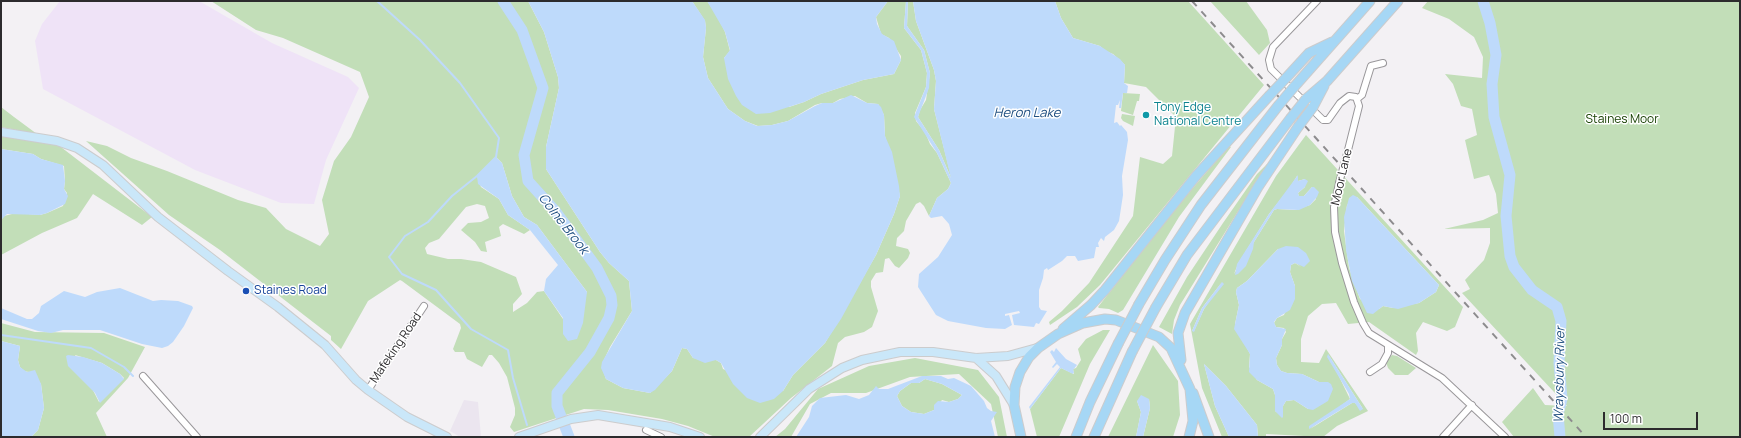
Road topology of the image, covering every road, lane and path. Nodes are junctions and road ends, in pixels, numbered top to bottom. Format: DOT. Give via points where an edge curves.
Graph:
graph roads {
  1 [pos="1317,1"];
  2 [pos="1370,1"];
  3 [pos="1398,1"];
  4 [pos="1335,40"];
  5 [pos="1383,63"];
  6 [pos="1327,81"];
  7 [pos="1358,99"];
  8 [pos="1,132"];
  9 [pos="424,306"];
  10 [pos="1058,334"];
  11 [pos="1388,345"];
  12 [pos="1038,348"];
  13 [pos="976,358"];
  14 [pos="1370,372"];
  15 [pos="1184,373"];
  16 [pos="143,376"];
  17 [pos="1190,389"];
  18 [pos="368,390"];
  19 [pos="1014,405"];
  20 [pos="1472,405"];
  21 [pos="646,430"];
  22 [pos="1020,436"];
  23 [pos="197,437"];
  24 [pos="447,437"];
  25 [pos="519,437"];
  26 [pos="661,437"];
  27 [pos="700,437"];
  28 [pos="760,437"];
  29 [pos="1076,437"];
  30 [pos="1094,437"];
  31 [pos="1190,437"];
  32 [pos="1209,437"];
  33 [pos="1443,437"];
  34 [pos="1505,437"];
  1 -- 7 [label="street" via="1273,47 1269,60 1271,69 1323,120 1328,120 1340,102 1349,96"];
  2 -- 4 [label="highway"];
  3 -- 6 [label="highway"];
  4 -- 10 [label="highway, bridge" via="1309,53 1196,176 1105,290"];
  4 -- 29 [label="highway, bridge" via="1278,106 1201,205 1165,260 1118,344"];
  5 -- 7 [label="street, Moor Lane" via="1370,66 1362,95"];
  6 -- 15 [label="highway, bridge" via="1313,107 1258,187 1181,321 1178,339"];
  6 -- 30 [label="highway, bridge" via="1306,99 1192,249 1132,352"];
  7 -- 11 [label="street, Moor Lane, bridge" via="1359,106 1334,207 1335,232 1342,263 1363,323 1369,333"];
  8 -- 18 [label="main road" via="57,141 77,148 103,165 158,217 325,345"];
  9 -- 18 [label="street, Mafeking Road"];
  10 -- 12 [label="highway"];
  10 -- 15 [label="highway" via="1084,323 1116,320 1166,342"];
  11 -- 14 [label="street" via="1388,353 1382,364"];
  11 -- 20 [label="street, Moor Lane" via="1442,378"];
  12 -- 13 [label="main road" via="1024,353"];
  12 -- 19 [label="highway" via="1020,372 1015,387"];
  13 -- 19 [label="main road" via="996,376"];
  13 -- 28 [label="main road" via="933,352 900,352 862,360 842,368 809,389"];
  15 -- 17 [label="highway"];
  16 -- 23 [label="street"];
  17 -- 31 [label="highway" via="1193,421"];
  17 -- 32 [label="highway" via="1197,401"];
  18 -- 24 [label="main road" via="407,417"];
  19 -- 22 [label="highway"];
  20 -- 33 [label="street"];
  20 -- 34 [label="street, Moor Lane"];
  21 -- 26 [label="street"];
  25 -- 27 [label="main road" via="585,416 607,416 670,427"];
}
